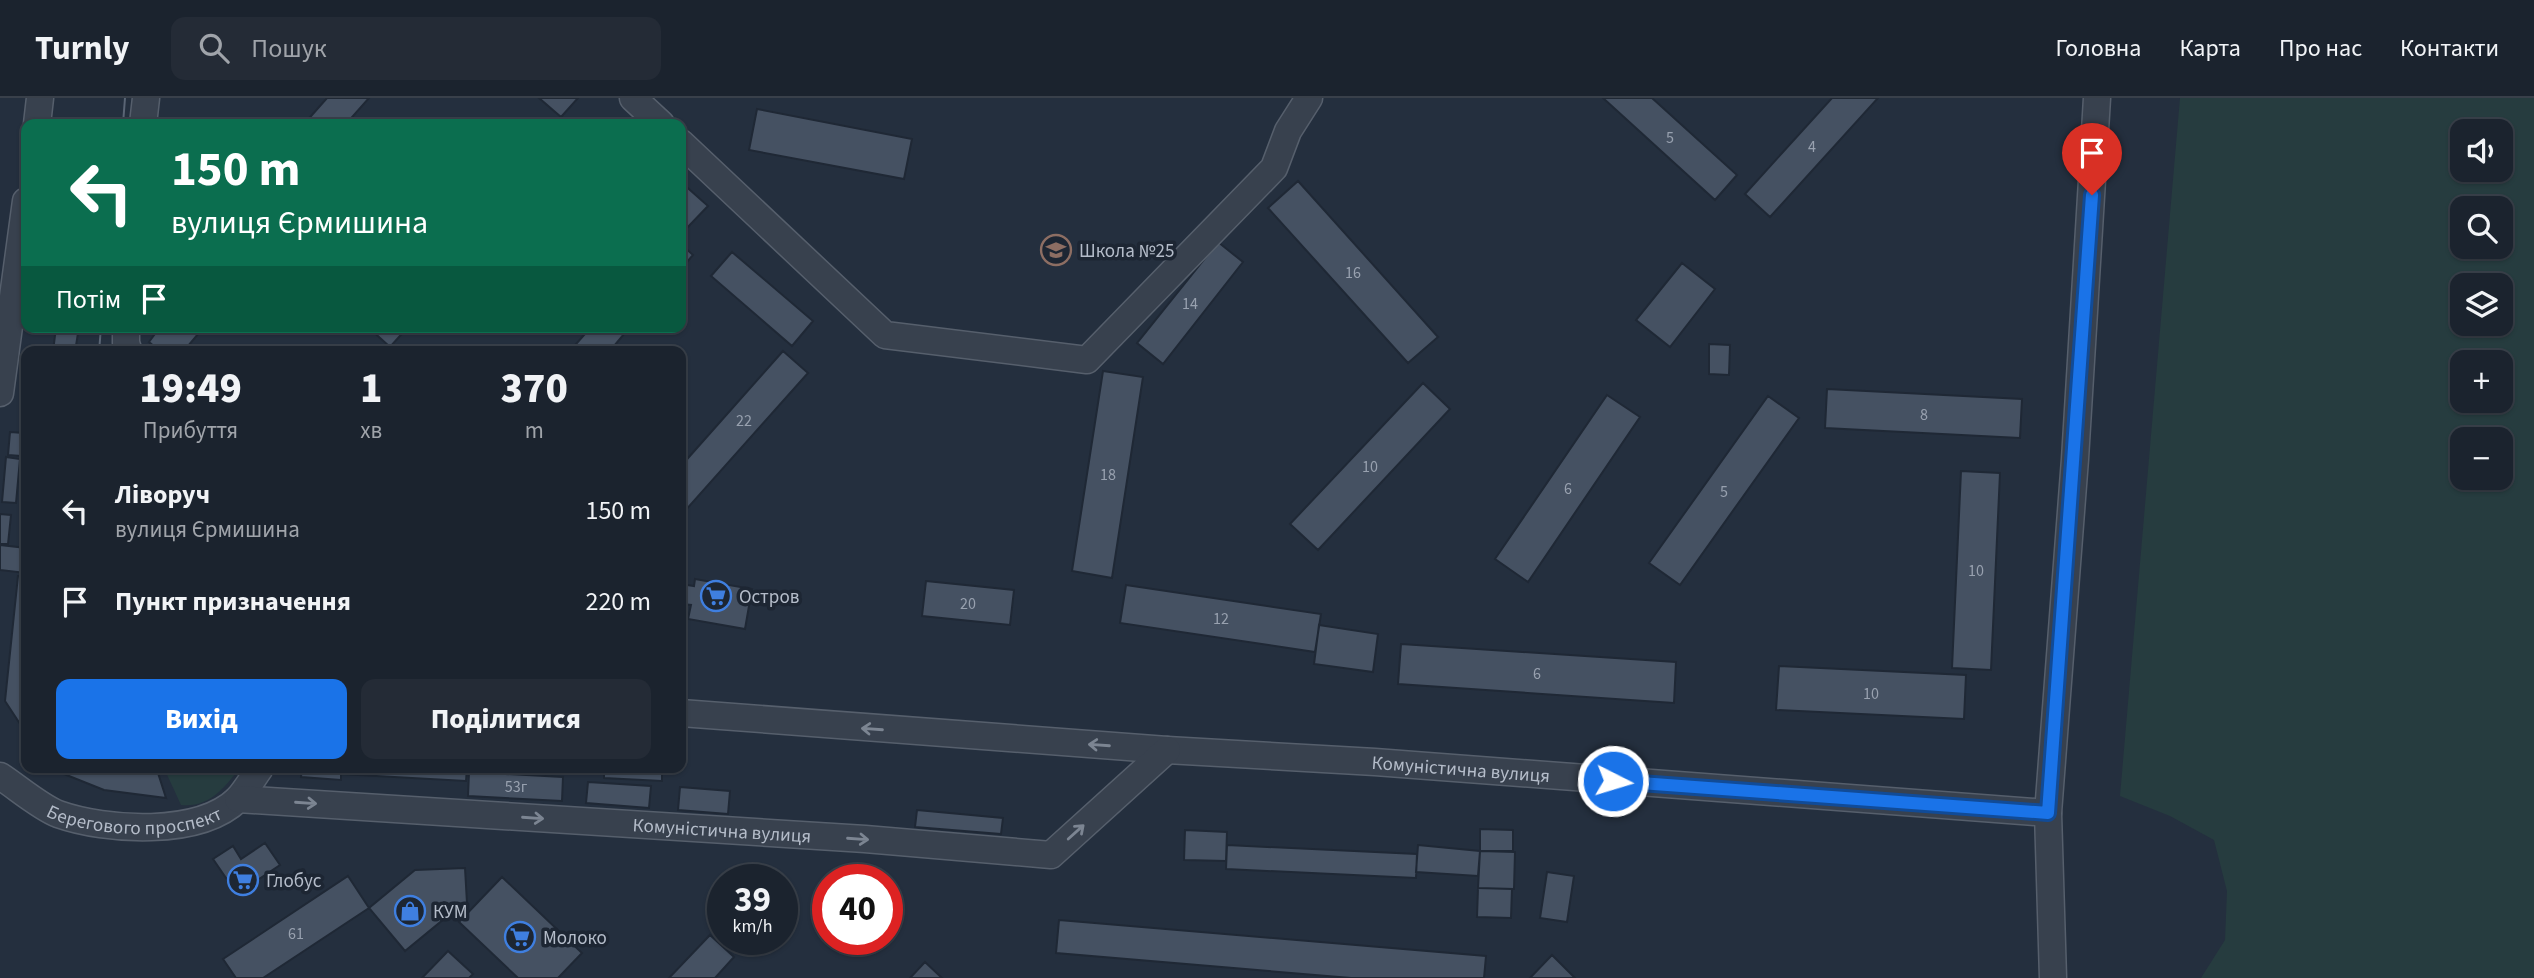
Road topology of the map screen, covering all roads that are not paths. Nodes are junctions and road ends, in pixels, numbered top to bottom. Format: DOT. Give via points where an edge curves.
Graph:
graph roads {
  1 [pos="40,98"];
  2 [pos="146,98"];
  3 [pos="633,98"];
  4 [pos="1309,98"];
  5 [pos="2097,98"];
  6 [pos="38,119"];
  7 [pos="144,119"];
  8 [pos="656,119"];
  9 [pos="686,148"];
  10 [pos="21,238"];
  11 [pos="0,393"];
  12 [pos="686,713"];
  13 [pos="1167,750"];
  14 [pos="256,773"];
  15 [pos="0,776"];
  16 [pos="238,799"];
  17 [pos="2048,813"];
  18 [pos="2053,978"];
  1 -- 6 [label="street"];
  2 -- 7 [label="street"];
  3 -- 8 [label="street"];
  4 -- 9 [label="street" via="1288,131 1274,168 1087,360 885,335"];
  5 -- 17 [label="street"];
  10 -- 11 [label="street"];
  13 -- 12 [label="street, Комуністична вулиця, one-way"];
  16 -- 13 [label="street, Комуністична вулиця, one-way" via="1051,855"];
  13 -- 17 [label="street, Комуністична вулиця"];
  14 -- 16 [label="street, Берегового проспект"];
  15 -- 16 [label="street, Берегового проспект" via="56,814 103,825 173,827 210,817"];
  17 -- 18 [label="street"];
}
